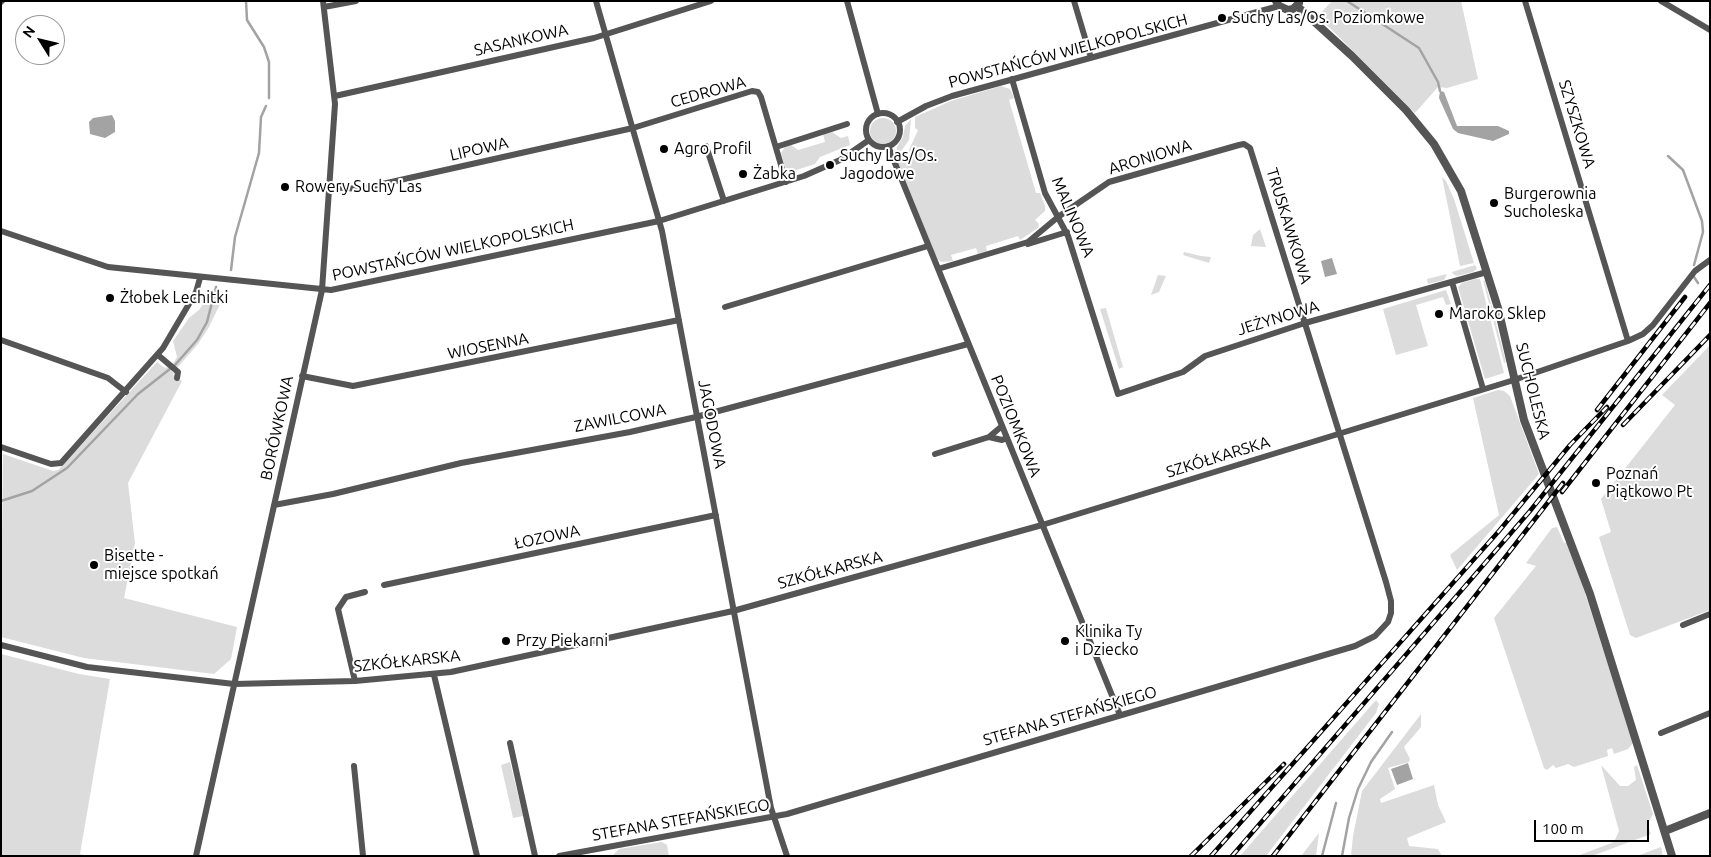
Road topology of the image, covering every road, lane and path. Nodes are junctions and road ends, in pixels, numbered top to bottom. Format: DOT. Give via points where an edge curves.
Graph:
graph roads {
  1 [pos="356,1"];
  2 [pos="596,1"];
  3 [pos="711,1"];
  4 [pos="847,1"];
  5 [pos="1074,1"];
  6 [pos="1525,1"];
  7 [pos="1661,1"];
  8 [pos="1298,3"];
  9 [pos="323,4"];
  10 [pos="1277,4"];
  11 [pos="1710,30"];
  12 [pos="605,35"];
  13 [pos="1091,58"];
  14 [pos="1012,79"];
  15 [pos="334,96"];
  16 [pos="878,114"];
  17 [pos="897,122"];
  18 [pos="847,124"];
  19 [pos="633,128"];
  20 [pos="869,140"];
  21 [pos="1244,144"];
  22 [pos="706,146"];
  23 [pos="888,146"];
  24 [pos="776,147"];
  25 [pos="786,182"];
  26 [pos="330,187"];
  27 [pos="724,201"];
  28 [pos="1058,217"];
  29 [pos="659,221"];
  30 [pos="1,231"];
  31 [pos="1067,232"];
  32 [pos="1021,245"];
  33 [pos="928,246"];
  34 [pos="1710,260"];
  35 [pos="938,269"];
  36 [pos="1487,272"];
  37 [pos="200,278"];
  38 [pos="1452,282"];
  39 [pos="322,290"];
  40 [pos="725,307"];
  41 [pos="679,320"];
  42 [pos="1305,323"];
  43 [pos="1,340"];
  44 [pos="1628,341"];
  45 [pos="968,344"];
  46 [pos="158,355"];
  47 [pos="177,374"];
  48 [pos="302,376"];
  49 [pos="1514,380"];
  50 [pos="1483,389"];
  51 [pos="126,392"];
  52 [pos="1118,394"];
  53 [pos="696,417"];
  54 [pos="1002,426"];
  55 [pos="1339,433"];
  56 [pos="988,438"];
  57 [pos="1007,438"];
  58 [pos="1,447"];
  59 [pos="935,454"];
  60 [pos="274,505"];
  61 [pos="716,515"];
  62 [pos="1042,525"];
  63 [pos="384,585"];
  64 [pos="365,592"];
  65 [pos="734,611"];
  66 [pos="1710,614"];
  67 [pos="1682,625"];
  68 [pos="1,645"];
  69 [pos="434,675"];
  70 [pos="355,680"];
  71 [pos="234,684"];
  72 [pos="1710,713"];
  73 [pos="1120,715"];
  74 [pos="1661,733"];
  75 [pos="510,744"];
  76 [pos="354,766"];
  77 [pos="1710,814"];
  78 [pos="775,817"];
  79 [pos="1664,831"];
  80 [pos="196,856"];
  81 [pos="363,856"];
  82 [pos="477,856"];
  83 [pos="535,856"];
  84 [pos="558,856"];
  85 [pos="787,856"];
  86 [pos="1672,856"];
  1 -- 9 [label="street"];
  2 -- 12 [label="street, JAGODOWA"];
  3 -- 12 [label="street, SASANKOWA"];
  4 -- 16 [label="street"];
  5 -- 13 [label="street"];
  6 -- 44 [label="street, SZYSZKOWA"];
  7 -- 11 [label="street"];
  8 -- 10 [label="street" via="1288,10"];
  8 -- 36 [label="street, SUCHOLESKA" via="1387,90 1434,144 1461,191"];
  9 -- 15 [label="street, BORÓWKOWA"];
  10 -- 13 [label="street, POWSTAŃCÓW WIELKOPOLSKICH"];
  12 -- 15 [label="street, SASANKOWA"];
  12 -- 19 [label="street, JAGODOWA"];
  13 -- 14 [label="street, POWSTAŃCÓW WIELKOPOLSKICH"];
  14 -- 17 [label="street, POWSTAŃCÓW WIELKOPOLSKICH" via="939,101"];
  14 -- 28 [label="street, MALINOWA" via="1045,192"];
  15 -- 26 [label="street, BORÓWKOWA"];
  16 -- 17 [label="street" via="891,115"];
  16 -- 20 [label="street" via="866,124"];
  17 -- 23 [label="street" via="898,136"];
  18 -- 24 [label="street"];
  19 -- 24 [label="street, CEDROWA" via="752,90 761,98"];
  19 -- 26 [label="street, LIPOWA" via="370,187"];
  19 -- 29 [label="street, JAGODOWA"];
  20 -- 23 [label="street" via="875,146"];
  20 -- 25 [label="street, POWSTAŃCÓW WIELKOPOLSKICH" via="830,165"];
  21 -- 28 [label="street, ARONIOWA" via="1109,182"];
  21 -- 42 [label="street, TRUSKAWKOWA" via="1250,148"];
  22 -- 27 [label="street"];
  23 -- 33 [label="street, POZIOMKOWA"];
  24 -- 25 [label="street, CEDROWA"];
  25 -- 27 [label="street, POWSTAŃCÓW WIELKOPOLSKICH"];
  26 -- 39 [label="street, BORÓWKOWA"];
  27 -- 29 [label="street, POWSTAŃCÓW WIELKOPOLSKICH"];
  28 -- 31 [label="street, MALINOWA"];
  28 -- 32 [label="street, ARONIOWA"];
  29 -- 39 [label="street, POWSTAŃCÓW WIELKOPOLSKICH"];
  29 -- 41 [label="street, JAGODOWA"];
  30 -- 37 [label="street, POWSTAŃCÓW WIELKOPOLSKICH" via="108,267"];
  31 -- 32 [label="street, ARONIOWA"];
  31 -- 52 [label="street, MALINOWA"];
  32 -- 35 [label="street, ARONIOWA"];
  33 -- 35 [label="street, POZIOMKOWA"];
  33 -- 40 [label="street"];
  34 -- 44 [label="street, SZKÓŁKARSKA" via="1695,271 1652,325"];
  35 -- 45 [label="street, POZIOMKOWA"];
  36 -- 38 [label="street, JEŻYNOWA"];
  36 -- 49 [label="street, SUCHOLESKA"];
  37 -- 39 [label="street, POWSTAŃCÓW WIELKOPOLSKICH"];
  37 -- 46 [label="street" via="196,292"];
  38 -- 42 [label="street, JEŻYNOWA"];
  38 -- 50 [label="street"];
  39 -- 48 [label="street, BORÓWKOWA"];
  41 -- 48 [label="street, WIOSENNA" via="353,386"];
  41 -- 53 [label="street, JAGODOWA"];
  42 -- 52 [label="street, JEŻYNOWA" via="1205,356 1183,372"];
  42 -- 55 [label="street, TRUSKAWKOWA"];
  43 -- 51 [label="street" via="108,378"];
  44 -- 49 [label="street, SZKÓŁKARSKA"];
  45 -- 53 [label="street, ZAWILCOWA"];
  45 -- 54 [label="street, POZIOMKOWA"];
  46 -- 47 [label="street"];
  46 -- 51 [label="street"];
  48 -- 60 [label="street, BORÓWKOWA"];
  49 -- 50 [label="street, SZKÓŁKARSKA"];
  49 -- 79 [label="street, SUCHOLESKA" via="1529,435 1590,594"];
  50 -- 55 [label="street, SZKÓŁKARSKA"];
  51 -- 58 [label="street" via="59,464"];
  53 -- 60 [label="street, ZAWILCOWA" via="462,463"];
  53 -- 61 [label="street, JAGODOWA"];
  54 -- 56 [label="street"];
  54 -- 57 [label="street, POZIOMKOWA"];
  55 -- 62 [label="street, SZKÓŁKARSKA"];
  55 -- 73 [label="street, STEFANA STEFAŃSKIEGO" via="1391,601 1391,613 1382,630 1355,646"];
  56 -- 57 [label="street"];
  56 -- 59 [label="street"];
  57 -- 62 [label="street, POZIOMKOWA"];
  60 -- 71 [label="street, BORÓWKOWA"];
  61 -- 63 [label="street, ŁOZOWA"];
  61 -- 65 [label="street, JAGODOWA"];
  62 -- 65 [label="street, SZKÓŁKARSKA"];
  62 -- 73 [label="street, POZIOMKOWA"];
  64 -- 70 [label="street" via="346,596 338,609"];
  65 -- 69 [label="street, SZKÓŁKARSKA"];
  65 -- 78 [label="street, JAGODOWA"];
  66 -- 67 [label="street"];
  68 -- 71 [label="street, SZKÓŁKARSKA" via="87,667"];
  69 -- 70 [label="street, SZKÓŁKARSKA"];
  69 -- 82 [label="street"];
  70 -- 71 [label="street, SZKÓŁKARSKA"];
  71 -- 80 [label="street, BORÓWKOWA"];
  72 -- 74 [label="street"];
  73 -- 78 [label="street, STEFANA STEFAŃSKIEGO"];
  75 -- 83 [label="street"];
  76 -- 81 [label="street"];
  77 -- 79 [label="street"];
  78 -- 84 [label="street, STEFANA STEFAŃSKIEGO"];
  78 -- 85 [label="street, JAGODOWA"];
  79 -- 86 [label="street, SUCHOLESKA"];
}
